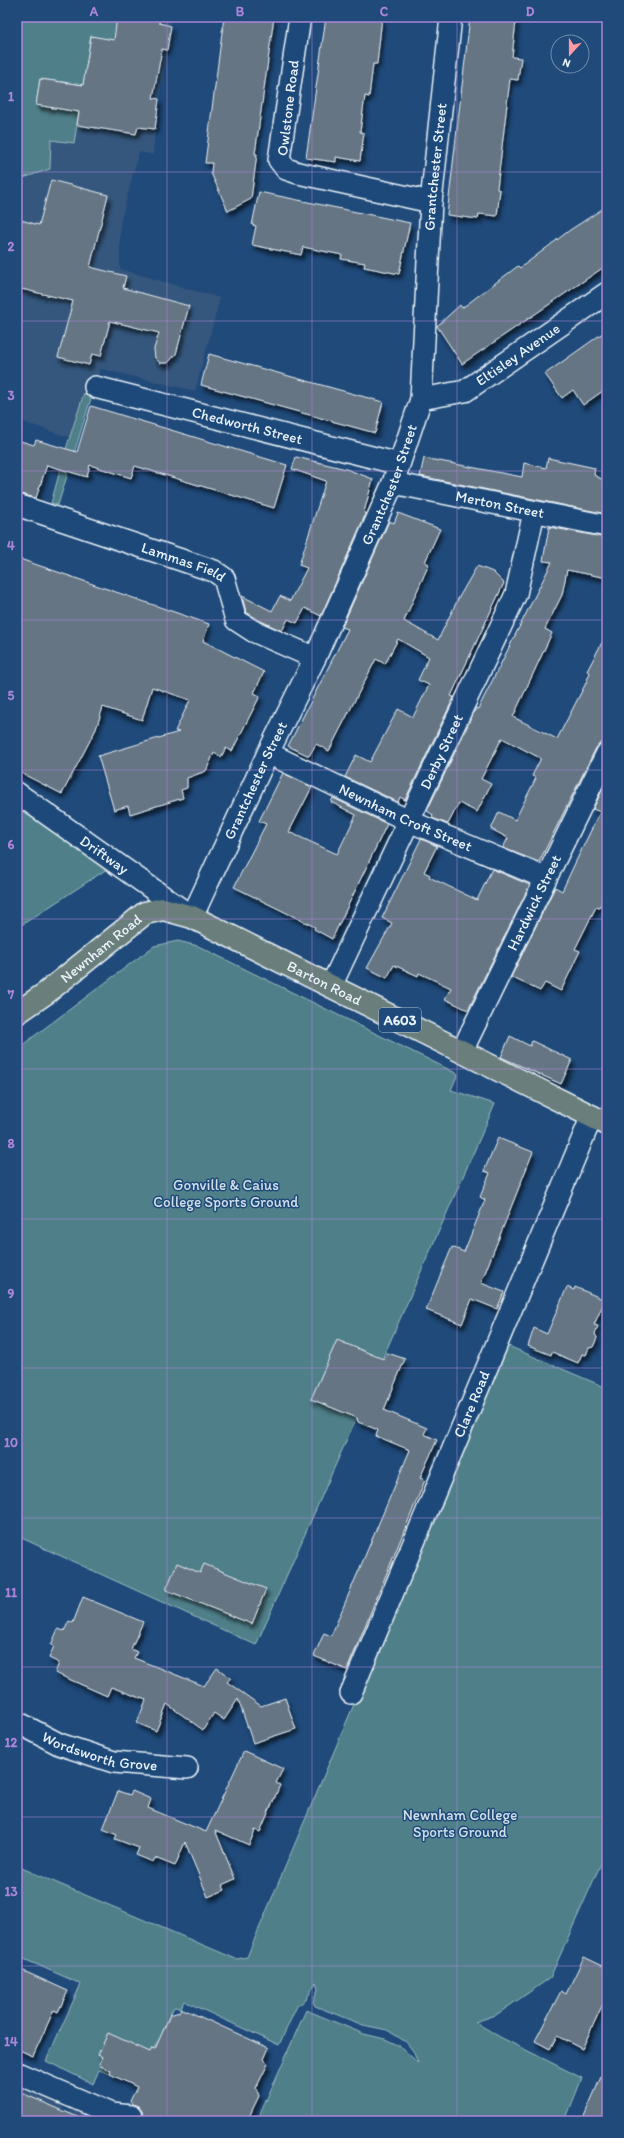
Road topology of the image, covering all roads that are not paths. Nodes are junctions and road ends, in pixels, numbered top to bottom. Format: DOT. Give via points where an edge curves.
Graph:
graph roads {
  1 [pos="300,17"];
  2 [pos="451,17"];
  3 [pos="431,202"];
  4 [pos="607,292"];
  5 [pos="95,387"];
  6 [pos="421,399"];
  7 [pos="396,474"];
  8 [pos="17,505"];
  9 [pos="534,512"];
  10 [pos="607,526"];
  11 [pos="315,658"];
  12 [pos="268,752"];
  13 [pos="607,753"];
  14 [pos="17,793"];
  15 [pos="409,821"];
  16 [pos="545,878"];
  17 [pos="192,917"];
  18 [pos="331,986"];
  19 [pos="17,1013"];
  20 [pos="462,1051"];
  21 [pos="599,1120"];
  22 [pos="351,1692"];
  23 [pos="17,1722"];
  24 [pos="187,1768"];
  25 [pos="17,2073"];
  26 [pos="131,2116"];
  1 -- 3 [label="street, Owlstone Road" via="279,160 286,169 298,173"];
  2 -- 3 [label="street, Grantchester Street"];
  3 -- 6 [label="street, Grantchester Street"];
  4 -- 6 [label="street, Eltisley Avenue" via="465,391"];
  5 -- 7 [label="street, Chedworth Street"];
  6 -- 7 [label="street, Grantchester Street"];
  7 -- 9 [label="street, Merton Street"];
  7 -- 11 [label="street, Grantchester Street"];
  8 -- 11 [label="street, Lammas Field" via="214,572 224,578 236,620 253,631"];
  9 -- 10 [label="street, Merton Street"];
  9 -- 15 [label="street, Derby Street" via="516,594"];
  11 -- 12 [label="street, Grantchester Street"];
  12 -- 15 [label="street, Newnham Croft Street"];
  12 -- 17 [label="street, Grantchester Street"];
  13 -- 16 [label="street, Hardwick Street"];
  14 -- 17 [label="street, Driftway"];
  15 -- 16 [label="street, Newnham Croft Street"];
  15 -- 18 [label="street, Derby Street"];
  16 -- 20 [label="street, Hardwick Street"];
  17 -- 18 [label="main road, Barton Road / A603"];
  17 -- 19 [label="main road, Newnham Road / A603" via="163,909 145,913 46,993"];
  18 -- 20 [label="main road, Barton Road / A603"];
  20 -- 21 [label="main road, Barton Road / A603"];
  21 -- 22 [label="street, Clare Road"];
  23 -- 24 [label="street, Wordsworth Grove" via="59,1744 114,1762"];
  25 -- 26 [label="street" via="112,2114"];
}
